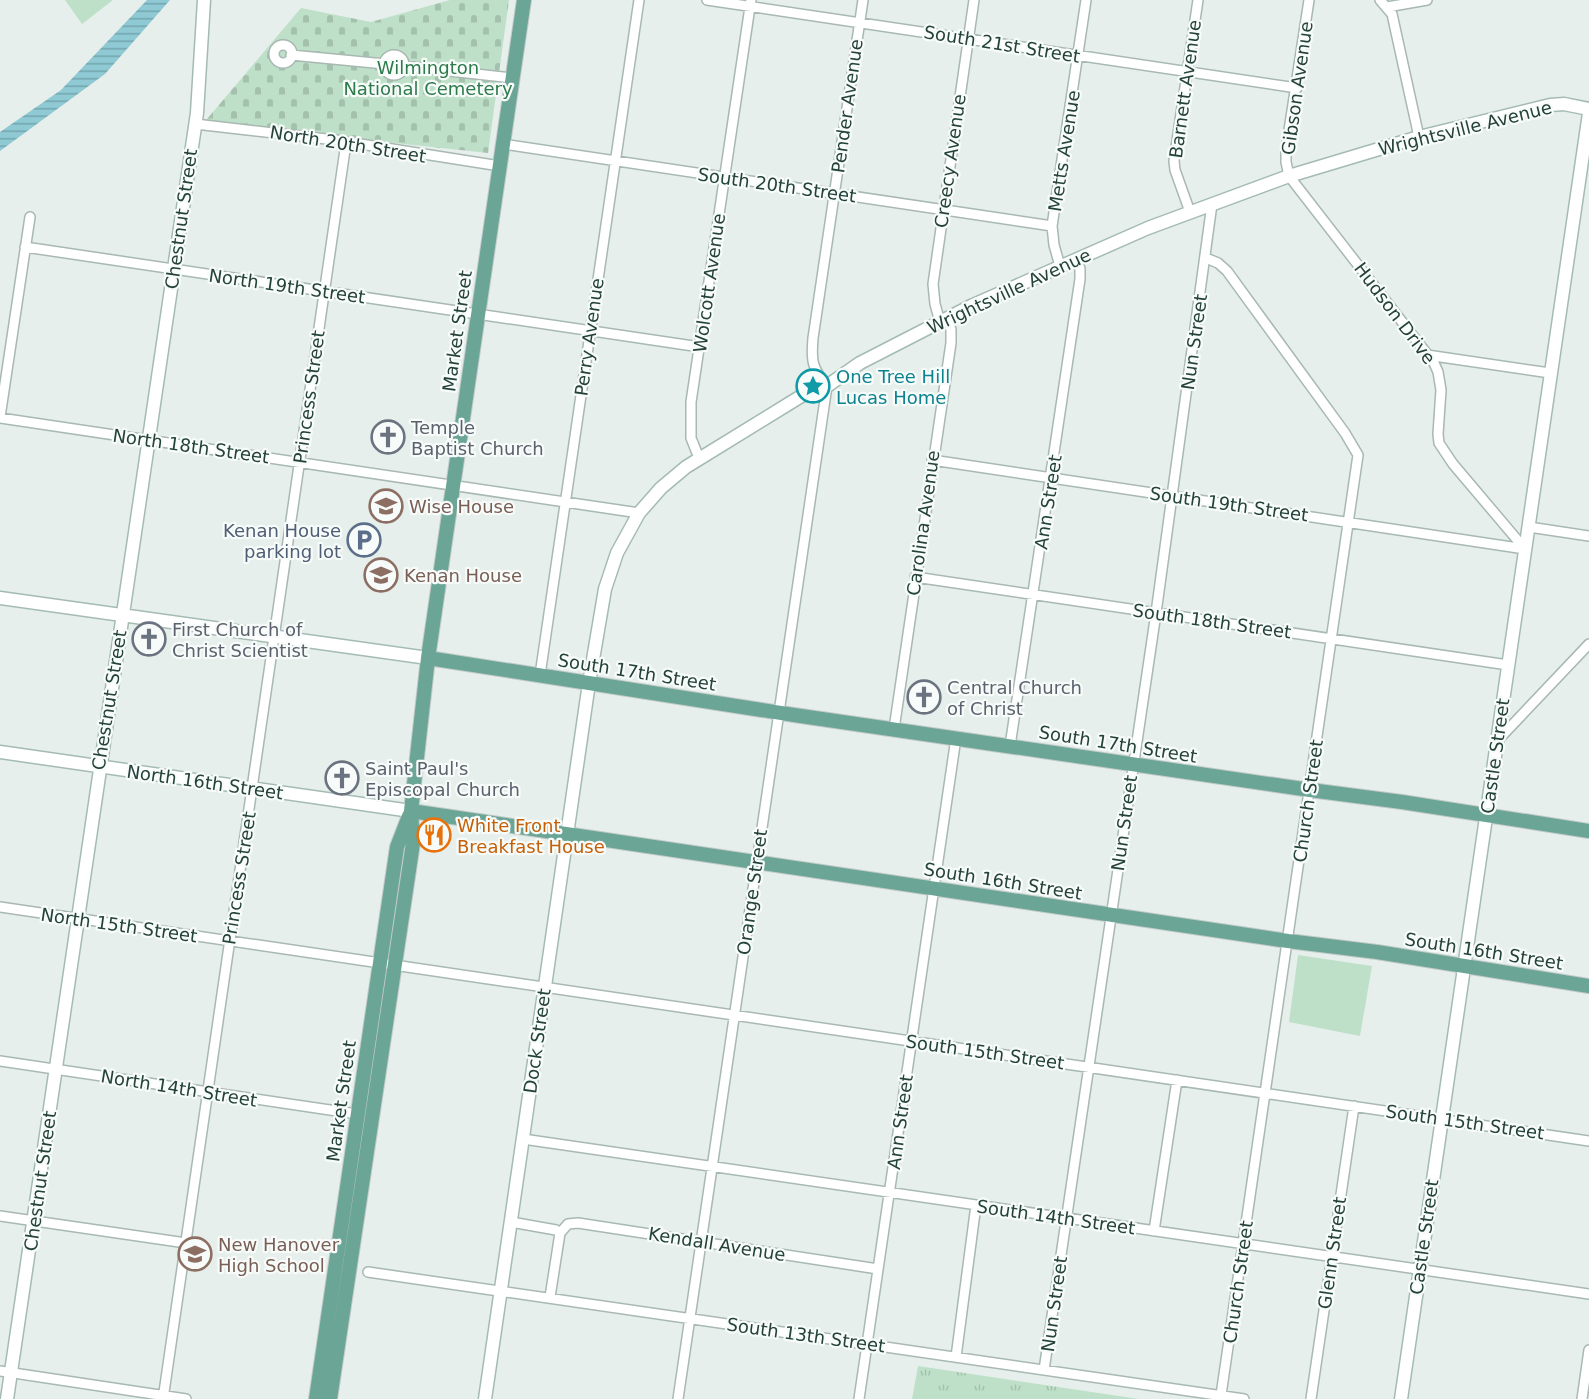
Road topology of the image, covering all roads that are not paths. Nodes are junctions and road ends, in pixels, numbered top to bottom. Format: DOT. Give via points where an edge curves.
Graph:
graph roads {
  1 [pos="204,0"];
  2 [pos="524,0"];
  3 [pos="639,0"];
  4 [pos="707,0"];
  5 [pos="863,0"];
  6 [pos="974,0"];
  7 [pos="1086,0"];
  8 [pos="1198,0"];
  9 [pos="1309,0"];
  10 [pos="1428,0"];
  11 [pos="751,3"];
  12 [pos="1384,4"];
  13 [pos="859,23"];
  14 [pos="968,39"];
  15 [pos="291,55"];
  16 [pos="1078,56"];
  17 [pos="384,64"];
  18 [pos="404,66"];
  19 [pos="1187,72"];
  20 [pos="512,78"];
  21 [pos="1297,88"];
  22 [pos="1589,111"];
  23 [pos="195,124"];
  24 [pos="1419,137"];
  25 [pos="346,143"];
  26 [pos="502,144"];
  27 [pos="616,161"];
  28 [pos="500,166"];
  29 [pos="1289,176"];
  30 [pos="725,177"];
  31 [pos="834,193"];
  32 [pos="1212,204"];
  33 [pos="943,209"];
  34 [pos="1190,212"];
  35 [pos="30,217"];
  36 [pos="1052,226"];
  37 [pos="25,247"];
  38 [pos="1206,258"];
  39 [pos="1077,259"];
  40 [pos="1060,266"];
  41 [pos="173,270"];
  42 [pos="325,292"];
  43 [pos="478,314"];
  44 [pos="944,320"];
  45 [pos="591,332"];
  46 [pos="700,347"];
  47 [pos="1427,354"];
  48 [pos="1550,373"];
  49 [pos="827,386"];
  50 [pos="0,417"];
  51 [pos="148,441"];
  52 [pos="699,458"];
  53 [pos="932,460"];
  54 [pos="300,462"];
  55 [pos="1051,478"];
  56 [pos="453,484"];
  57 [pos="1173,496"];
  58 [pos="565,502"];
  59 [pos="639,513"];
  60 [pos="1348,522"];
  61 [pos="1529,527"];
  62 [pos="1589,536"];
  63 [pos="1525,549"];
  64 [pos="915,578"];
  65 [pos="1033,595"];
  66 [pos="0,598"];
  67 [pos="1156,613"];
  68 [pos="123,614"];
  69 [pos="274,636"];
  70 [pos="1331,639"];
  71 [pos="1589,644"];
  72 [pos="428,658"];
  73 [pos="1508,665"];
  74 [pos="540,675"];
  75 [pos="589,683"];
  76 [pos="779,712"];
  77 [pos="894,729"];
  78 [pos="956,738"];
  79 [pos="1497,741"];
  80 [pos="1010,746"];
  81 [pos="0,752"];
  82 [pos="1133,765"];
  83 [pos="99,767"];
  84 [pos="252,788"];
  85 [pos="1310,790"];
  86 [pos="411,811"];
  87 [pos="1487,816"];
  88 [pos="1589,831"];
  89 [pos="567,835"];
  90 [pos="757,863"];
  91 [pos="934,888"];
  92 [pos="0,907"];
  93 [pos="1111,915"];
  94 [pos="77,919"];
  95 [pos="229,941"];
  96 [pos="1288,941"];
  97 [pos="387,964"];
  98 [pos="1464,967"];
  99 [pos="1589,986"];
  100 [pos="545,988"];
  101 [pos="734,1015"];
  102 [pos="912,1042"];
  103 [pos="0,1061"];
  104 [pos="1090,1067"];
  105 [pos="56,1069"];
  106 [pos="1177,1080"];
  107 [pos="207,1092"];
  108 [pos="1266,1093"];
  109 [pos="1354,1106"];
  110 [pos="357,1114"];
  111 [pos="1442,1119"];
  112 [pos="523,1139"];
  113 [pos="1589,1141"];
  114 [pos="712,1166"];
  115 [pos="890,1192"];
  116 [pos="976,1205"];
  117 [pos="0,1216"];
  118 [pos="1066,1218"];
  119 [pos="34,1220"];
  120 [pos="511,1222"];
  121 [pos="1154,1232"];
  122 [pos="560,1233"];
  123 [pos="701,1242"];
  124 [pos="186,1243"];
  125 [pos="1243,1244"];
  126 [pos="1332,1257"];
  127 [pos="878,1269"];
  128 [pos="1420,1269"];
  129 [pos="368,1272"];
  130 [pos="501,1290"];
  131 [pos="1589,1294"];
  132 [pos="550,1297"];
  133 [pos="690,1318"];
  134 [pos="868,1343"];
  135 [pos="1589,1350"];
  136 [pos="956,1357"];
  137 [pos="1044,1370"];
  138 [pos="6,1371"];
  139 [pos="1221,1395"];
  140 [pos="163,1397"];
  141 [pos="7,1399"];
  142 [pos="186,1399"];
  143 [pos="316,1399"];
  144 [pos="330,1399"];
  145 [pos="484,1399"];
  146 [pos="678,1399"];
  147 [pos="859,1399"];
  148 [pos="1244,1399"];
  149 [pos="1311,1399"];
  150 [pos="1401,1399"];
  151 [pos="1582,1399"];
  1 -- 23 [label="street, Chestnut Street"];
  2 -- 20 [label="main road, Market Street"];
  3 -- 27 [label="street, Perry Avenue"];
  4 -- 11 [label="street, South 21st Street"];
  5 -- 13 [label="street, Pender Avenue"];
  6 -- 14 [label="street, Creecy Avenue"];
  7 -- 16 [label="street, Metts Avenue"];
  8 -- 19 [label="street, Barnett Avenue"];
  9 -- 21 [label="street, Gibson Avenue"];
  10 -- 12 [label="street"];
  11 -- 13 [label="street, South 21st Street"];
  11 -- 30 [label="street, Wolcott Avenue"];
  12 -- 24 [label="street" via="1392,14"];
  13 -- 14 [label="street, South 21st Street"];
  13 -- 31 [label="street, Pender Avenue"];
  14 -- 16 [label="street, South 21st Street"];
  14 -- 33 [label="street, Creecy Avenue"];
  15 -- 17 [label="street"];
  16 -- 19 [label="street, South 21st Street"];
  16 -- 36 [label="street, Metts Avenue"];
  17 -- 18 [label="street" via="390,56 397,56"];
  17 -- 18 [label="street" via="393,75 399,74"];
  18 -- 20 [label="street"];
  19 -- 21 [label="street, South 21st Street"];
  19 -- 34 [label="street, Barnett Avenue" via="1174,165"];
  20 -- 26 [label="main road, Market Street"];
  21 -- 29 [label="street, Gibson Avenue" via="1286,150"];
  22 -- 24 [label="street, Wrightsville Avenue" via="1564,104 1550,105"];
  22 -- 48 [label="street, Castle Street"];
  23 -- 25 [label="street, North 20th Street"];
  23 -- 41 [label="street, Chestnut Street"];
  24 -- 29 [label="street, Wrightsville Avenue"];
  25 -- 28 [label="street, North 20th Street"];
  25 -- 42 [label="street, Princess Street"];
  26 -- 27 [label="street, South 20th Street"];
  26 -- 28 [label="main road, Market Street"];
  27 -- 30 [label="street, South 20th Street"];
  27 -- 45 [label="street, Perry Avenue"];
  28 -- 43 [label="main road, Market Street"];
  29 -- 32 [label="street, Wrightsville Avenue"];
  29 -- 47 [label="street, Hudson Drive"];
  30 -- 31 [label="street, South 20th Street"];
  30 -- 46 [label="street, Wolcott Avenue"];
  31 -- 33 [label="street, South 20th Street"];
  31 -- 49 [label="street, Pender Avenue" via="812,354 815,372"];
  32 -- 34 [label="street, Wrightsville Avenue"];
  32 -- 38 [label="street, Nun Street"];
  33 -- 36 [label="street, South 20th Street"];
  33 -- 44 [label="street, Creecy Avenue" via="933,284 935,304"];
  34 -- 39 [label="street, Wrightsville Avenue"];
  35 -- 37 [label="street"];
  36 -- 40 [label="street, Metts Avenue"];
  37 -- 41 [label="street, North 19th Street"];
  37 -- 50 [label="street"];
  38 -- 57 [label="street, Nun Street"];
  38 -- 60 [label="street, Church Street" via="1227,271 1355,448 1358,462"];
  39 -- 40 [label="street, Wrightsville Avenue"];
  39 -- 55 [label="street, Ann Street" via="1080,279"];
  40 -- 44 [label="street, Wrightsville Avenue"];
  41 -- 42 [label="street, North 19th Street"];
  41 -- 51 [label="street, Chestnut Street"];
  42 -- 43 [label="street, North 19th Street"];
  42 -- 54 [label="street, Princess Street"];
  43 -- 45 [label="street"];
  43 -- 56 [label="main road, Market Street"];
  44 -- 49 [label="street, Wrightsville Avenue" via="861,363"];
  44 -- 53 [label="street, Carolina Avenue" via="951,330 951,343"];
  45 -- 46 [label="street"];
  45 -- 58 [label="street, Perry Avenue"];
  46 -- 52 [label="street, Wolcott Avenue" via="689,423"];
  47 -- 48 [label="street"];
  47 -- 63 [label="street, Hudson Drive" via="1436,367 1441,390 1439,443"];
  48 -- 61 [label="street, Castle Street"];
  49 -- 52 [label="street, Wrightsville Avenue" via="803,395"];
  49 -- 76 [label="street, Orange Street"];
  50 -- 51 [label="street, North 18th Street"];
  51 -- 54 [label="street, North 18th Street"];
  51 -- 68 [label="street, Chestnut Street"];
  52 -- 59 [label="street, Wrightsville Avenue" via="666,483"];
  53 -- 55 [label="street, South 19th Street"];
  53 -- 64 [label="street, Carolina Avenue"];
  54 -- 56 [label="street, North 18th Street"];
  54 -- 69 [label="street, Princess Street"];
  55 -- 57 [label="street, South 19th Street"];
  55 -- 65 [label="street, Ann Street"];
  56 -- 58 [label="street"];
  56 -- 72 [label="main road, Market Street"];
  57 -- 60 [label="street, South 19th Street"];
  57 -- 67 [label="street, Nun Street"];
  58 -- 59 [label="street"];
  58 -- 74 [label="street, Perry Avenue"];
  59 -- 75 [label="street, Wrightsville Avenue" via="617,553 605,590"];
  60 -- 63 [label="street, South 19th Street"];
  60 -- 70 [label="street, Church Street"];
  61 -- 62 [label="street"];
  61 -- 63 [label="street, Castle Street"];
  63 -- 73 [label="street, Castle Street"];
  64 -- 65 [label="street, South 18th Street"];
  64 -- 77 [label="street, Carolina Avenue"];
  65 -- 67 [label="street, South 18th Street"];
  65 -- 80 [label="street, Ann Street"];
  66 -- 68 [label="street"];
  67 -- 70 [label="street, South 18th Street"];
  67 -- 82 [label="street, Nun Street"];
  68 -- 69 [label="street"];
  68 -- 83 [label="street, Chestnut Street"];
  69 -- 72 [label="street"];
  69 -- 84 [label="street, Princess Street"];
  70 -- 73 [label="street, South 18th Street"];
  70 -- 85 [label="street, Church Street"];
  71 -- 79 [label="street"];
  72 -- 74 [label="main road, South 17th Street"];
  72 -- 86 [label="main road, Market Street"];
  73 -- 79 [label="street, Castle Street"];
  74 -- 75 [label="main road, South 17th Street"];
  75 -- 76 [label="main road, South 17th Street"];
  75 -- 89 [label="street, Dock Street"];
  76 -- 77 [label="main road, South 17th Street"];
  76 -- 90 [label="street, Orange Street"];
  77 -- 78 [label="main road, South 17th Street"];
  78 -- 80 [label="main road, South 17th Street"];
  78 -- 91 [label="street, Ann Street"];
  79 -- 87 [label="street, Castle Street"];
  80 -- 82 [label="main road, South 17th Street"];
  81 -- 83 [label="street, North 16th Street"];
  82 -- 85 [label="main road, South 17th Street"];
  82 -- 93 [label="street, Nun Street"];
  83 -- 84 [label="street, North 16th Street"];
  83 -- 94 [label="street, Chestnut Street"];
  84 -- 86 [label="street, North 16th Street"];
  84 -- 95 [label="street, Princess Street"];
  85 -- 87 [label="main road, South 17th Street"];
  85 -- 96 [label="street, Church Street"];
  86 -- 89 [label="main road, South 16th Street"];
  86 -- 97 [label="main road, Market Street" via="397,847"];
  87 -- 88 [label="main road, South 17th Street"];
  87 -- 98 [label="street, Castle Street"];
  89 -- 90 [label="main road, South 16th Street"];
  89 -- 100 [label="street, Dock Street"];
  90 -- 91 [label="main road, South 16th Street"];
  90 -- 101 [label="street, Orange Street"];
  91 -- 93 [label="main road, South 16th Street"];
  91 -- 102 [label="street, Ann Street"];
  92 -- 94 [label="street, North 15th Street"];
  93 -- 96 [label="main road, South 16th Street"];
  93 -- 104 [label="street, Nun Street"];
  94 -- 95 [label="street, North 15th Street"];
  94 -- 105 [label="street, Chestnut Street"];
  95 -- 97 [label="street, North 15th Street"];
  95 -- 107 [label="street, Princess Street"];
  96 -- 98 [label="main road, South 16th Street"];
  96 -- 108 [label="street, Church Street"];
  97 -- 100 [label="street, South 15th Street"];
  97 -- 110 [label="main road, Market Street"];
  97 -- 144 [label="main road, Market Street"];
  98 -- 99 [label="main road, South 16th Street"];
  98 -- 111 [label="street, Castle Street"];
  100 -- 101 [label="street, South 15th Street"];
  100 -- 112 [label="street, Dock Street"];
  101 -- 102 [label="street, South 15th Street"];
  101 -- 114 [label="street, Orange Street"];
  102 -- 104 [label="street, South 15th Street"];
  102 -- 115 [label="street, Ann Street"];
  103 -- 105 [label="street, North 14th Street"];
  104 -- 106 [label="street, South 15th Street"];
  104 -- 118 [label="street, Nun Street"];
  105 -- 107 [label="street, North 14th Street"];
  105 -- 119 [label="street, Chestnut Street"];
  106 -- 108 [label="street, South 15th Street"];
  106 -- 121 [label="street"];
  107 -- 110 [label="street, North 14th Street"];
  107 -- 124 [label="street, Princess Street"];
  108 -- 109 [label="street, South 15th Street"];
  108 -- 125 [label="street, Church Street"];
  109 -- 111 [label="street, South 15th Street"];
  109 -- 126 [label="street, Glenn Street"];
  110 -- 143 [label="main road, Market Street"];
  111 -- 113 [label="street, South 15th Street"];
  111 -- 128 [label="street, Castle Street"];
  112 -- 114 [label="street, South 14th Street"];
  112 -- 120 [label="street, Dock Street"];
  114 -- 115 [label="street, South 14th Street"];
  114 -- 123 [label="street, Orange Street"];
  115 -- 116 [label="street, South 14th Street"];
  115 -- 127 [label="street, Ann Street"];
  116 -- 118 [label="street, South 14th Street"];
  116 -- 136 [label="street"];
  117 -- 119 [label="street"];
  118 -- 121 [label="street, South 14th Street"];
  118 -- 137 [label="street, Nun Street"];
  119 -- 124 [label="street"];
  119 -- 138 [label="street, Chestnut Street"];
  120 -- 122 [label="street"];
  120 -- 130 [label="street, Dock Street"];
  121 -- 125 [label="street, South 14th Street"];
  122 -- 123 [label="street, Kendall Avenue" via="568,1224 578,1223"];
  122 -- 132 [label="street"];
  123 -- 127 [label="street, Kendall Avenue"];
  123 -- 133 [label="street, Orange Street"];
  124 -- 140 [label="street, Princess Street"];
  125 -- 126 [label="street, South 14th Street"];
  125 -- 139 [label="street, Church Street"];
  126 -- 128 [label="street, South 14th Street"];
  126 -- 149 [label="street, Glenn Street"];
  127 -- 134 [label="street, Ann Street"];
  128 -- 131 [label="street, South 14th Street"];
  128 -- 150 [label="street, Castle Street"];
  129 -- 130 [label="street, South 13th Street"];
  130 -- 132 [label="street, South 13th Street"];
  130 -- 145 [label="street, Dock Street"];
  132 -- 133 [label="street, South 13th Street"];
  133 -- 134 [label="street, South 13th Street"];
  133 -- 146 [label="street, Orange Street"];
  134 -- 136 [label="street, South 13th Street"];
  134 -- 147 [label="street, Ann Street"];
  135 -- 151 [label="street"];
  136 -- 137 [label="street, South 13th Street"];
  137 -- 139 [label="street, South 13th Street"];
  138 -- 140 [label="street"];
  138 -- 141 [label="street, Chestnut Street"];
  139 -- 148 [label="street, South 13th Street"];
  140 -- 142 [label="street"];
}
